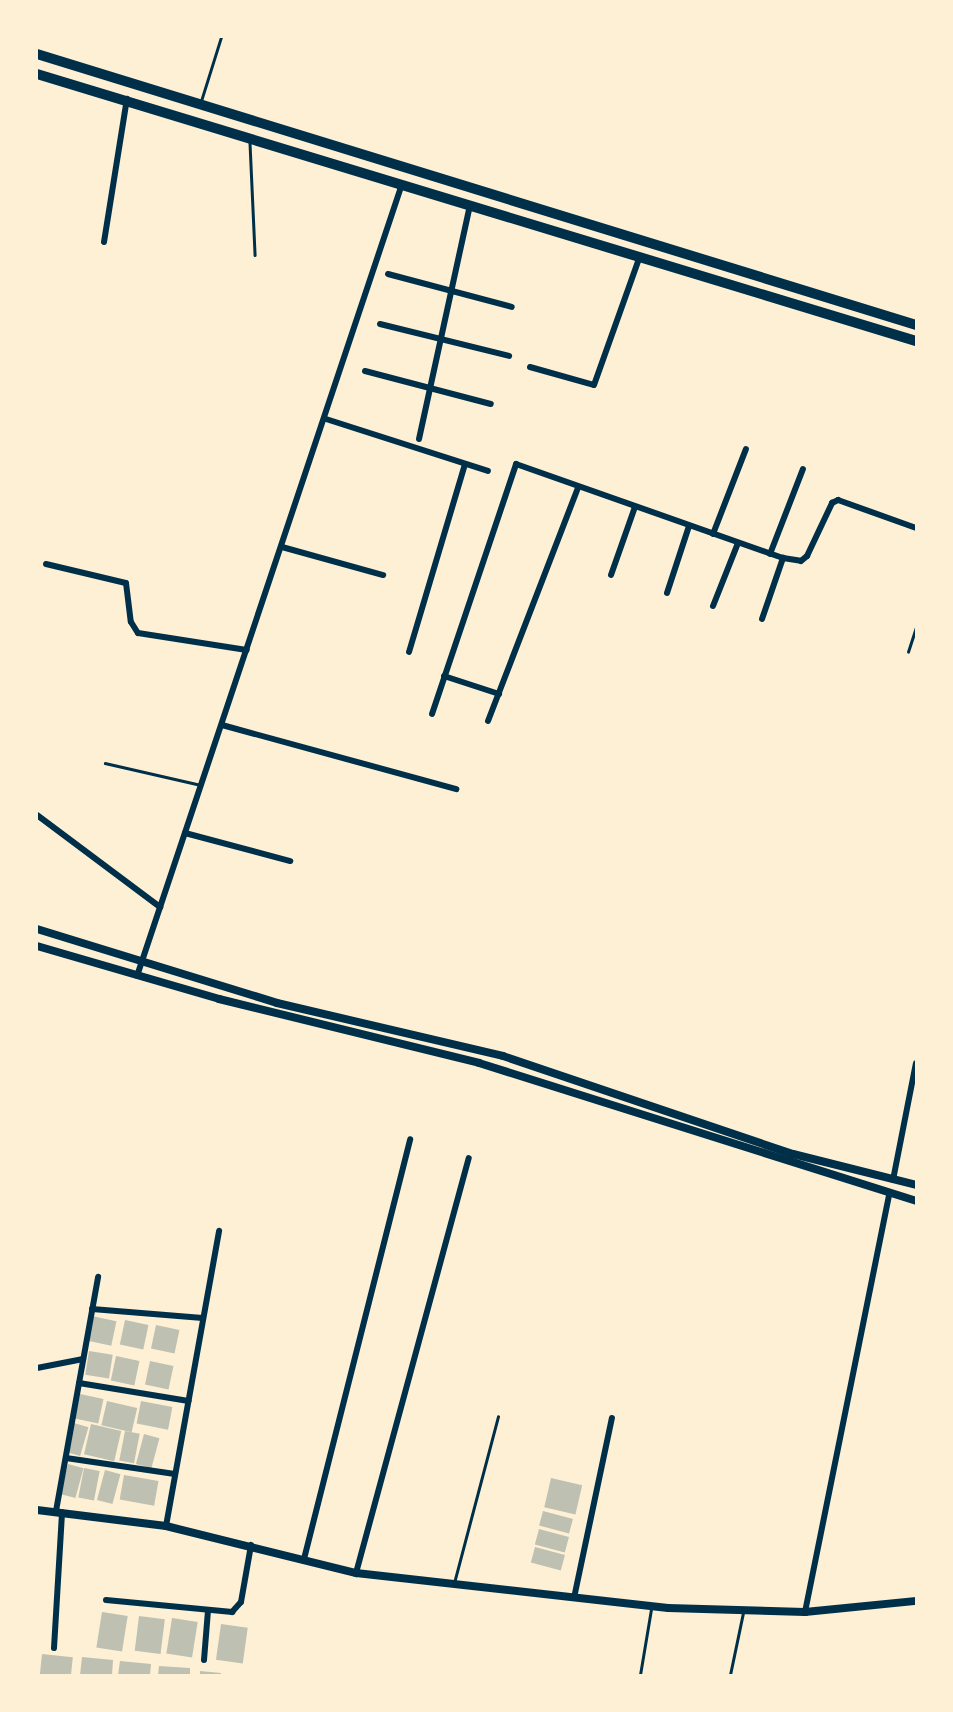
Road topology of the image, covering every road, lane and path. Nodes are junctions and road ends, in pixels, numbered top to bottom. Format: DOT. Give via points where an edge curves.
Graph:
graph roads {
  1 [pos="220,37"];
  2 [pos="37,54"];
  3 [pos="37,75"];
  4 [pos="127,99"];
  5 [pos="200,104"];
  6 [pos="250,137"];
  7 [pos="402,184"];
  8 [pos="470,206"];
  9 [pos="104,242"];
  10 [pos="255,255"];
  11 [pos="640,256"];
  12 [pos="388,274"];
  13 [pos="452,290"];
  14 [pos="512,307"];
  15 [pos="380,324"];
  16 [pos="916,325"];
  17 [pos="441,338"];
  18 [pos="916,341"];
  19 [pos="509,356"];
  20 [pos="530,367"];
  21 [pos="365,371"];
  22 [pos="430,390"];
  23 [pos="491,404"];
  24 [pos="326,419"];
  25 [pos="419,439"];
  26 [pos="746,449"];
  27 [pos="465,464"];
  28 [pos="803,469"];
  29 [pos="488,471"];
  30 [pos="578,488"];
  31 [pos="635,507"];
  32 [pos="689,526"];
  33 [pos="916,527"];
  34 [pos="713,534"];
  35 [pos="737,543"];
  36 [pos="282,547"];
  37 [pos="770,554"];
  38 [pos="783,558"];
  39 [pos="46,564"];
  40 [pos="383,575"];
  41 [pos="611,575"];
  42 [pos="667,593"];
  43 [pos="713,606"];
  44 [pos="762,619"];
  45 [pos="916,628"];
  46 [pos="247,650"];
  47 [pos="409,652"];
  48 [pos="908,652"];
  49 [pos="444,676"];
  50 [pos="499,694"];
  51 [pos="432,714"];
  52 [pos="488,721"];
  53 [pos="222,725"];
  54 [pos="106,763"];
  55 [pos="201,785"];
  56 [pos="456,789"];
  57 [pos="37,815"];
  58 [pos="185,833"];
  59 [pos="290,861"];
  60 [pos="160,907"];
  61 [pos="37,929"];
  62 [pos="37,946"];
  63 [pos="142,962"];
  64 [pos="137,976"];
  65 [pos="916,1063"];
  66 [pos="410,1139"];
  67 [pos="469,1158"];
  68 [pos="893,1180"];
  69 [pos="916,1185"];
  70 [pos="889,1195"];
  71 [pos="916,1201"];
  72 [pos="219,1231"];
  73 [pos="98,1277"];
  74 [pos="92,1309"];
  75 [pos="203,1318"];
  76 [pos="83,1359"];
  77 [pos="37,1368"];
  78 [pos="79,1383"];
  79 [pos="189,1401"];
  80 [pos="498,1417"];
  81 [pos="612,1418"];
  82 [pos="66,1458"];
  83 [pos="175,1474"];
  84 [pos="37,1510"];
  85 [pos="59,1512"];
  86 [pos="166,1526"];
  87 [pos="251,1545"];
  88 [pos="304,1559"];
  89 [pos="356,1573"];
  90 [pos="454,1584"];
  91 [pos="573,1598"];
  92 [pos="106,1600"];
  93 [pos="916,1601"];
  94 [pos="651,1606"];
  95 [pos="208,1610"];
  96 [pos="743,1610"];
  97 [pos="805,1612"];
  98 [pos="54,1648"];
  99 [pos="204,1660"];
  100 [pos="640,1675"];
  101 [pos="730,1675"];
  1 -- 5 [label="lane"];
  2 -- 5 [label="main road"];
  3 -- 4 [label="main road"];
  4 -- 6 [label="main road"];
  4 -- 9 [label="street"];
  5 -- 16 [label="main road"];
  6 -- 7 [label="main road"];
  6 -- 10 [label="lane"];
  7 -- 8 [label="main road"];
  7 -- 24 [label="street"];
  8 -- 11 [label="main road"];
  8 -- 13 [label="street"];
  11 -- 18 [label="main road"];
  11 -- 20 [label="street" via="594,385"];
  12 -- 13 [label="street"];
  13 -- 14 [label="street"];
  13 -- 17 [label="street"];
  15 -- 17 [label="street"];
  17 -- 19 [label="street"];
  17 -- 22 [label="street"];
  21 -- 22 [label="street"];
  22 -- 23 [label="street"];
  22 -- 25 [label="street"];
  24 -- 27 [label="street"];
  24 -- 36 [label="street"];
  26 -- 34 [label="street"];
  27 -- 29 [label="street"];
  27 -- 47 [label="street"];
  28 -- 37 [label="street"];
  30 -- 31 [label="street"];
  30 -- 49 [label="street" via="516,464"];
  30 -- 50 [label="street"];
  31 -- 32 [label="street"];
  31 -- 41 [label="street"];
  32 -- 34 [label="street"];
  32 -- 42 [label="street"];
  33 -- 38 [label="street" via="838,500 832,503 807,556 801,561"];
  34 -- 35 [label="street"];
  35 -- 37 [label="street"];
  35 -- 43 [label="street"];
  36 -- 40 [label="street"];
  36 -- 46 [label="street"];
  37 -- 38 [label="street"];
  38 -- 44 [label="street"];
  39 -- 46 [label="street" via="126,583 131,622 138,633"];
  45 -- 48 [label="lane"];
  46 -- 53 [label="street"];
  49 -- 50 [label="street"];
  49 -- 51 [label="street"];
  50 -- 52 [label="street"];
  53 -- 55 [label="street"];
  53 -- 56 [label="street"];
  54 -- 55 [label="lane"];
  55 -- 58 [label="street"];
  57 -- 60 [label="street"];
  58 -- 59 [label="street"];
  58 -- 60 [label="street"];
  60 -- 63 [label="street"];
  61 -- 63 [label="street"];
  62 -- 64 [label="street"];
  63 -- 64 [label="street"];
  63 -- 68 [label="street" via="277,1003 503,1056 793,1154"];
  64 -- 70 [label="street" via="479,1063"];
  65 -- 68 [label="street"];
  66 -- 88 [label="street"];
  67 -- 89 [label="street"];
  68 -- 69 [label="street"];
  70 -- 71 [label="street"];
  70 -- 97 [label="street"];
  72 -- 75 [label="street"];
  73 -- 74 [label="street"];
  74 -- 75 [label="street"];
  74 -- 76 [label="street"];
  75 -- 79 [label="street"];
  76 -- 77 [label="street"];
  76 -- 78 [label="street"];
  78 -- 79 [label="street"];
  78 -- 82 [label="street"];
  79 -- 83 [label="street"];
  80 -- 90 [label="lane"];
  81 -- 91 [label="street"];
  82 -- 83 [label="street"];
  82 -- 85 [label="street"];
  83 -- 86 [label="street"];
  84 -- 85 [label="street"];
  85 -- 86 [label="street"];
  85 -- 98 [label="street"];
  86 -- 87 [label="street"];
  87 -- 88 [label="street"];
  87 -- 95 [label="street" via="239,1609"];
  88 -- 89 [label="street"];
  89 -- 90 [label="street"];
  90 -- 91 [label="street"];
  91 -- 94 [label="street"];
  92 -- 95 [label="street"];
  93 -- 97 [label="street"];
  94 -- 96 [label="street"];
  94 -- 100 [label="lane"];
  95 -- 99 [label="street"];
  96 -- 97 [label="street"];
  96 -- 101 [label="lane"];
}
